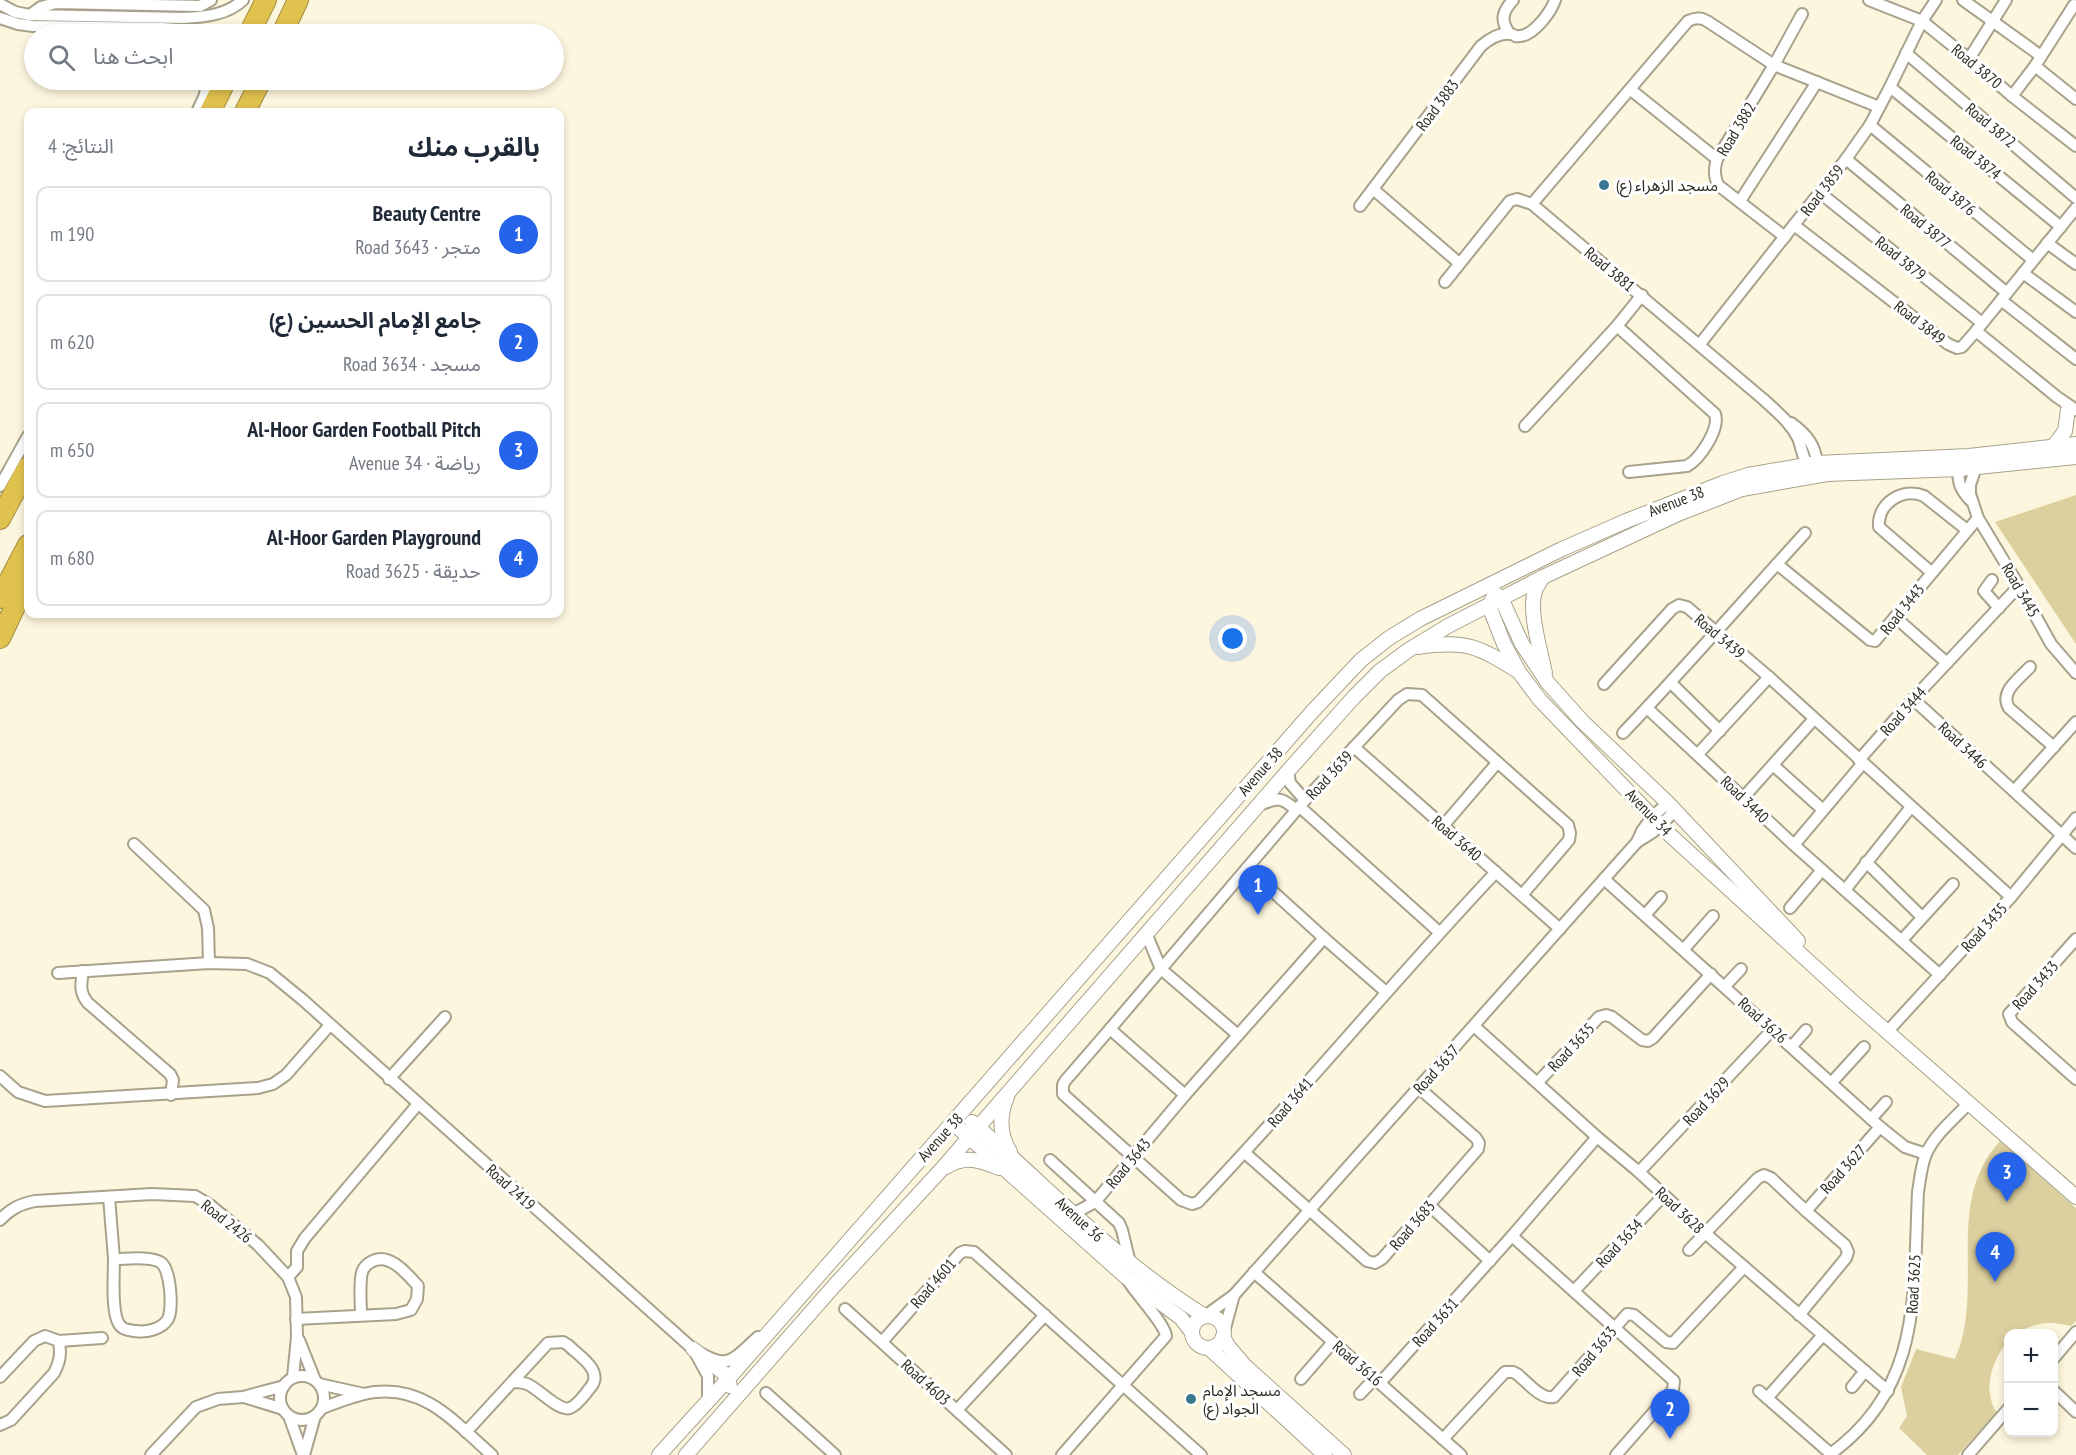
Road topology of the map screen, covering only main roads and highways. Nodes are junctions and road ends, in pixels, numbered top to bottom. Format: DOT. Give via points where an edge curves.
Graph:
graph roads {
  1 [pos="266,0"];
  2 [pos="298,0"];
  3 [pos="254,24"];
  4 [pos="287,24"];
  5 [pos="221,90"];
  6 [pos="256,90"];
  7 [pos="212,108"];
  8 [pos="247,108"];
  9 [pos="24,474"];
  10 [pos="0,519"];
  11 [pos="24,553"];
  12 [pos="24,587"];
  13 [pos="0,598"];
  14 [pos="0,638"];
  1 -- 3 [label="highway"];
  2 -- 4 [label="highway"];
  5 -- 7 [label="highway"];
  6 -- 8 [label="highway"];
  9 -- 10 [label="highway"];
  11 -- 13 [label="highway"];
  12 -- 14 [label="highway"];
}
